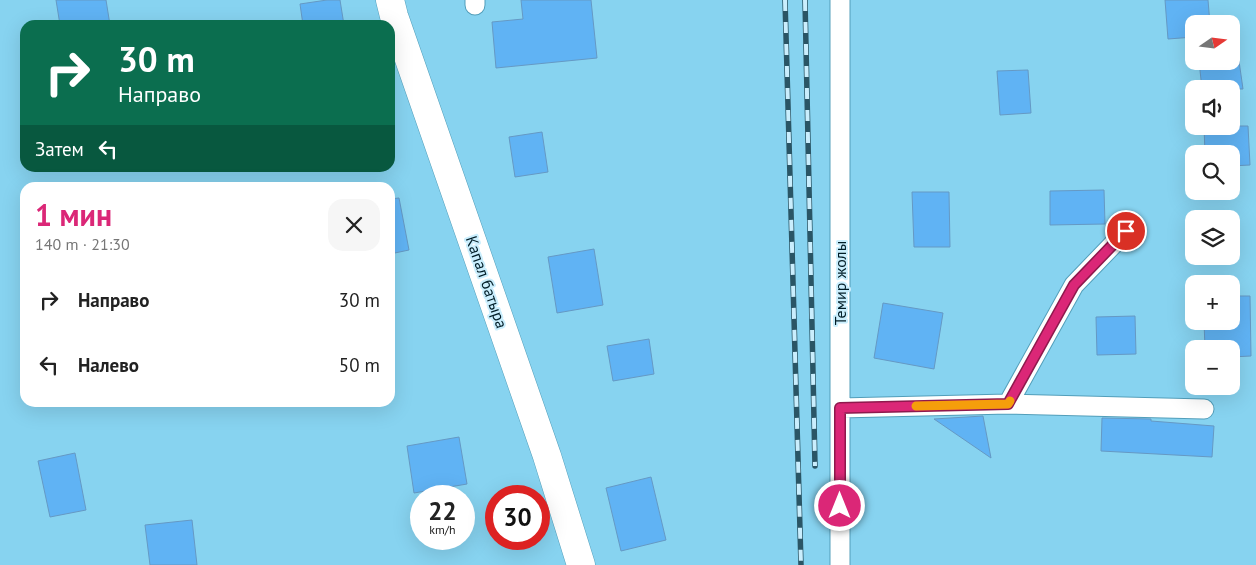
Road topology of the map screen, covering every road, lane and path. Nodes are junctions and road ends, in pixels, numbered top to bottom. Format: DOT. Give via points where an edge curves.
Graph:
graph roads {
  1 [pos="390,0"];
  2 [pos="840,0"];
  3 [pos="1126,231"];
  4 [pos="1008,404"];
  5 [pos="840,408"];
  6 [pos="1204,409"];
  7 [pos="581,565"];
  8 [pos="840,565"];
  1 -- 7 [label="main road, Капал батыра" via="547,456"];
  2 -- 5 [label="street, Темир жолы"];
  3 -- 4 [label="street" via="1074,285"];
  4 -- 5 [label="street"];
  4 -- 6 [label="street"];
  5 -- 8 [label="street, Темир жолы"];
}
